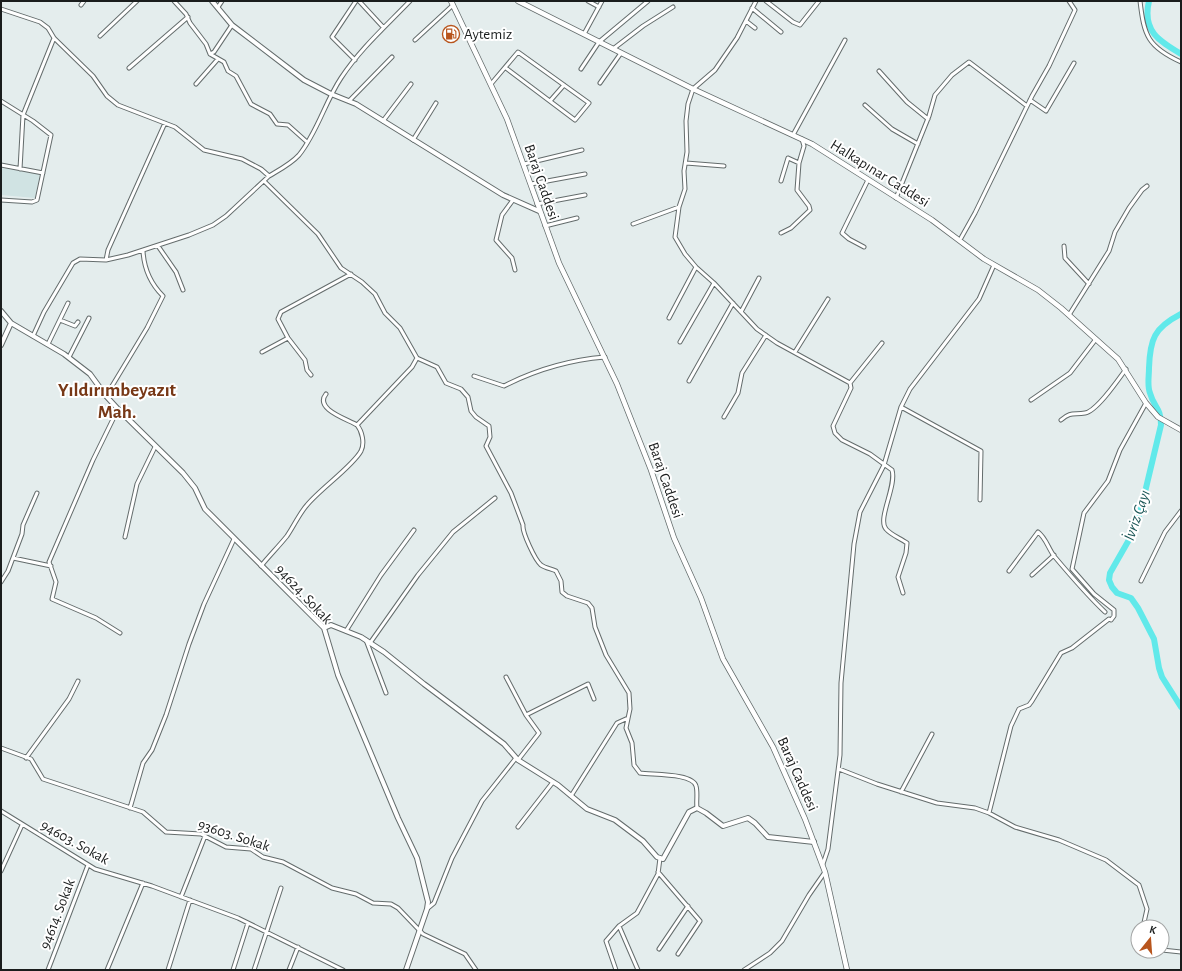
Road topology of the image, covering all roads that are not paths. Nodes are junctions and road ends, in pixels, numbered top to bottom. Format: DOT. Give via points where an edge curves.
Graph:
graph roads {
  1 [pos="84,1"];
  2 [pos="137,1"];
  3 [pos="174,1"];
  4 [pos="212,1"];
  5 [pos="222,1"];
  6 [pos="357,1"];
  7 [pos="403,1"];
  8 [pos="410,1"];
  9 [pos="518,1"];
  10 [pos="588,1"];
  11 [pos="602,1"];
  12 [pos="648,1"];
  13 [pos="756,1"];
  14 [pos="766,1"];
  15 [pos="819,1"];
  16 [pos="1068,1"];
  17 [pos="1140,1"];
  18 [pos="452,3"];
  19 [pos="406,4"];
  20 [pos="81,5"];
  21 [pos="218,7"];
  22 [pos="599,7"];
  23 [pos="673,7"];
  24 [pos="752,8"];
  25 [pos="1,9"];
  26 [pos="188,17"];
  27 [pos="746,21"];
  28 [pos="232,25"];
  29 [pos="383,27"];
  30 [pos="755,28"];
  31 [pos="781,32"];
  32 [pos="584,34"];
  33 [pos="100,36"];
  34 [pos="54,38"];
  35 [pos="415,40"];
  36 [pos="845,40"];
  37 [pos="599,42"];
  38 [pos="613,49"];
  39 [pos="621,53"];
  40 [pos="210,54"];
  41 [pos="392,57"];
  42 [pos="218,58"];
  43 [pos="355,60"];
  44 [pos="1181,62"];
  45 [pos="1074,63"];
  46 [pos="129,68"];
  47 [pos="506,68"];
  48 [pos="581,69"];
  49 [pos="879,71"];
  50 [pos="600,83"];
  51 [pos="196,84"];
  52 [pos="411,84"];
  53 [pos="491,84"];
  54 [pos="564,85"];
  55 [pos="692,88"];
  56 [pos="331,94"];
  57 [pos="1030,100"];
  58 [pos="1,101"];
  59 [pos="350,101"];
  60 [pos="550,101"];
  61 [pos="436,103"];
  62 [pos="865,105"];
  63 [pos="1027,106"];
  64 [pos="23,115"];
  65 [pos="928,119"];
  66 [pos="383,121"];
  67 [pos="165,123"];
  68 [pos="793,135"];
  69 [pos="802,139"];
  70 [pos="413,140"];
  71 [pos="307,142"];
  72 [pos="918,144"];
  73 [pos="582,150"];
  74 [pos="686,163"];
  75 [pos="799,163"];
  76 [pos="524,164"];
  77 [pos="1,165"];
  78 [pos="724,166"];
  79 [pos="20,169"];
  80 [pos="43,173"];
  81 [pos="585,174"];
  82 [pos="269,176"];
  83 [pos="868,180"];
  84 [pos="264,181"];
  85 [pos="781,181"];
  86 [pos="531,184"];
  87 [pos="1147,186"];
  88 [pos="585,195"];
  89 [pos="896,198"];
  90 [pos="1,200"];
  91 [pos="513,200"];
  92 [pos="537,204"];
  93 [pos="679,207"];
  94 [pos="539,211"];
  95 [pos="577,218"];
  96 [pos="633,224"];
  97 [pos="545,226"];
  98 [pos="781,233"];
  99 [pos="961,238"];
  100 [pos="158,246"];
  101 [pos="1064,246"];
  102 [pos="864,247"];
  103 [pos="143,251"];
  104 [pos="106,260"];
  105 [pos="994,265"];
  106 [pos="696,267"];
  107 [pos="515,270"];
  108 [pos="351,274"];
  109 [pos="760,278"];
  110 [pos="714,283"];
  111 [pos="1089,284"];
  112 [pos="183,290"];
  113 [pos="828,299"];
  114 [pos="68,303"];
  115 [pos="733,304"];
  116 [pos="1,310"];
  117 [pos="741,312"];
  118 [pos="1069,315"];
  119 [pos="89,318"];
  120 [pos="669,318"];
  121 [pos="60,320"];
  122 [pos="78,322"];
  123 [pos="11,323"];
  124 [pos="766,335"];
  125 [pos="34,336"];
  126 [pos="288,338"];
  127 [pos="1096,338"];
  128 [pos="680,342"];
  129 [pos="882,343"];
  130 [pos="48,344"];
  131 [pos="1,345"];
  132 [pos="262,352"];
  133 [pos="795,352"];
  134 [pos="605,357"];
  135 [pos="69,358"];
  136 [pos="417,358"];
  137 [pos="1126,369"];
  138 [pos="311,375"];
  139 [pos="474,376"];
  140 [pos="689,381"];
  141 [pos="850,383"];
  142 [pos="326,394"];
  143 [pos="106,396"];
  144 [pos="1031,400"];
  145 [pos="1146,402"];
  146 [pos="901,407"];
  147 [pos="118,409"];
  148 [pos="724,417"];
  149 [pos="1061,420"];
  150 [pos="357,425"];
  151 [pos="1181,430"];
  152 [pos="155,447"];
  153 [pos="884,465"];
  154 [pos="37,493"];
  155 [pos="495,498"];
  156 [pos="980,500"];
  157 [pos="1181,511"];
  158 [pos="414,530"];
  159 [pos="125,537"];
  160 [pos="234,539"];
  161 [pos="1054,555"];
  162 [pos="13,558"];
  163 [pos="51,566"];
  164 [pos="261,566"];
  165 [pos="1072,569"];
  166 [pos="1009,571"];
  167 [pos="1068,571"];
  168 [pos="1032,575"];
  169 [pos="1141,581"];
  170 [pos="1,582"];
  171 [pos="903,592"];
  172 [pos="1105,612"];
  173 [pos="324,628"];
  174 [pos="346,631"];
  175 [pos="120,633"];
  176 [pos="366,640"];
  177 [pos="370,643"];
  178 [pos="506,677"];
  179 [pos="78,681"];
  180 [pos="386,693"];
  181 [pos="594,699"];
  182 [pos="526,715"];
  183 [pos="628,718"];
  184 [pos="932,734"];
  185 [pos="1,748"];
  186 [pos="26,758"];
  187 [pos="517,759"];
  188 [pos="839,769"];
  189 [pos="553,782"];
  190 [pos="902,792"];
  191 [pos="572,796"];
  192 [pos="130,808"];
  193 [pos="696,808"];
  194 [pos="1,811"];
  195 [pos="989,813"];
  196 [pos="22,825"];
  197 [pos="518,827"];
  198 [pos="205,836"];
  199 [pos="814,842"];
  200 [pos="660,858"];
  201 [pos="823,864"];
  202 [pos="88,865"];
  203 [pos="1,870"];
  204 [pos="658,872"];
  205 [pos="825,872"];
  206 [pos="143,883"];
  207 [pos="281,888"];
  208 [pos="181,896"];
  209 [pos="190,900"];
  210 [pos="688,906"];
  211 [pos="427,909"];
  212 [pos="1145,919"];
  213 [pos="248,923"];
  214 [pos="619,926"];
  215 [pos="420,931"];
  216 [pos="266,932"];
  217 [pos="298,947"];
  218 [pos="659,949"];
  219 [pos="1170,951"];
  220 [pos="1181,952"];
  221 [pos="678,954"];
  222 [pos="48,970"];
  223 [pos="107,970"];
  224 [pos="168,970"];
  225 [pos="233,970"];
  226 [pos="254,970"];
  227 [pos="289,970"];
  228 [pos="343,970"];
  229 [pos="406,970"];
  230 [pos="476,970"];
  231 [pos="616,970"];
  232 [pos="638,970"];
  233 [pos="744,970"];
  234 [pos="847,970"];
  1 -- 20 [label="street"];
  2 -- 33 [label="street"];
  3 -- 26 [label="street"];
  4 -- 21 [label="street"];
  5 -- 21 [label="street"];
  6 -- 29 [label="street"];
  6 -- 43 [label="street" via="332,37"];
  7 -- 19 [label="street"];
  8 -- 19 [label="street"];
  9 -- 32 [label="main road, Halkapınar Caddesi"];
  10 -- 22 [label="street"];
  11 -- 22 [label="street"];
  12 -- 37 [label="street"];
  13 -- 24 [label="street"];
  14 -- 15 [label="street" via="800,25"];
  16 -- 57 [label="street" via="1075,10"];
  17 -- 44 [label="street" via="1148,38 1164,54"];
  18 -- 35 [label="street"];
  18 -- 53 [label="main road, Baraj Caddesi"];
  19 -- 29 [label="street"];
  21 -- 28 [label="street"];
  22 -- 32 [label="street"];
  23 -- 38 [label="street"];
  24 -- 27 [label="street"];
  24 -- 31 [label="street"];
  25 -- 34 [label="street" via="40,22 48,28"];
  26 -- 40 [label="street"];
  26 -- 46 [label="street"];
  27 -- 30 [label="street"];
  27 -- 55 [label="street" via="715,70"];
  28 -- 40 [label="street"];
  28 -- 56 [label="street" via="304,80"];
  29 -- 43 [label="street"];
  32 -- 37 [label="main road, Halkapınar Caddesi"];
  34 -- 64 [label="street"];
  34 -- 67 [label="street" via="118,105"];
  36 -- 68 [label="street"];
  37 -- 38 [label="main road, Halkapınar Caddesi"];
  37 -- 48 [label="street"];
  38 -- 39 [label="main road, Halkapınar Caddesi"];
  39 -- 50 [label="street"];
  39 -- 55 [label="main road, Halkapınar Caddesi"];
  40 -- 42 [label="street"];
  41 -- 59 [label="street"];
  42 -- 51 [label="street"];
  42 -- 71 [label="street" via="224,62 228,71 236,76 251,104 270,114 277,124 288,125"];
  43 -- 56 [label="street"];
  45 -- 57 [label="street" via="1046,111"];
  47 -- 53 [label="street"];
  47 -- 54 [label="street" via="518,52"];
  47 -- 60 [label="street"];
  49 -- 65 [label="street" via="907,102"];
  52 -- 66 [label="street"];
  53 -- 76 [label="main road, Baraj Caddesi"];
  54 -- 60 [label="street"];
  54 -- 60 [label="street" via="588,103 575,120"];
  55 -- 68 [label="main road, Halkapınar Caddesi"];
  55 -- 74 [label="street" via="688,104"];
  56 -- 59 [label="street"];
  56 -- 71 [label="street"];
  57 -- 63 [label="street"];
  58 -- 64 [label="street"];
  59 -- 66 [label="street"];
  61 -- 70 [label="street"];
  62 -- 72 [label="street" via="892,129"];
  63 -- 65 [label="street" via="969,62 952,75 935,95"];
  63 -- 99 [label="street"];
  64 -- 79 [label="street"];
  64 -- 80 [label="street" via="51,135"];
  65 -- 72 [label="street"];
  66 -- 70 [label="street"];
  67 -- 82 [label="street" via="204,150 242,159"];
  67 -- 104 [label="street"];
  68 -- 69 [label="main road, Halkapınar Caddesi"];
  69 -- 75 [label="street" via="804,146"];
  69 -- 83 [label="main road, Halkapınar Caddesi"];
  70 -- 91 [label="street"];
  71 -- 82 [label="street" via="288,165"];
  72 -- 89 [label="street"];
  73 -- 76 [label="street"];
  74 -- 78 [label="street"];
  74 -- 93 [label="street" via="685,189"];
  75 -- 85 [label="street" via="788,158"];
  75 -- 98 [label="street" via="797,190 810,210 791,228"];
  76 -- 86 [label="main road, Baraj Caddesi"];
  77 -- 79 [label="street"];
  79 -- 80 [label="street"];
  80 -- 90 [label="street" via="35,201"];
  81 -- 86 [label="street"];
  82 -- 84 [label="street"];
  83 -- 89 [label="main road, Halkapınar Caddesi"];
  83 -- 102 [label="street" via="842,233 849,240"];
  84 -- 100 [label="street" via="213,225"];
  84 -- 108 [label="street" via="302,216 341,268"];
  86 -- 92 [label="main road, Baraj Caddesi"];
  87 -- 111 [label="street" via="1115,232 1109,251"];
  88 -- 92 [label="street"];
  89 -- 105 [label="main road, Halkapınar Caddesi" via="932,220"];
  91 -- 94 [label="street"];
  91 -- 107 [label="street" via="502,215 496,240 512,258"];
  92 -- 94 [label="main road, Baraj Caddesi"];
  93 -- 96 [label="street"];
  93 -- 106 [label="street" via="675,237"];
  94 -- 97 [label="main road, Baraj Caddesi"];
  95 -- 97 [label="street"];
  97 -- 134 [label="main road, Baraj Caddesi" via="562,268"];
  100 -- 103 [label="street"];
  100 -- 112 [label="street" via="176,272"];
  101 -- 111 [label="street" via="1065,258"];
  103 -- 104 [label="street"];
  103 -- 143 [label="street" via="148,275 163,296"];
  104 -- 125 [label="street" via="80,259 73,263 44,312"];
  105 -- 118 [label="main road, Halkapınar Caddesi" via="1038,290"];
  105 -- 146 [label="street" via="979,299 910,389"];
  106 -- 110 [label="street"];
  106 -- 120 [label="street"];
  108 -- 126 [label="street" via="281,312 278,318"];
  108 -- 136 [label="street" via="375,294 385,313 400,328"];
  109 -- 117 [label="street"];
  110 -- 115 [label="street"];
  110 -- 128 [label="street"];
  111 -- 118 [label="street"];
  113 -- 133 [label="street"];
  114 -- 121 [label="street"];
  115 -- 117 [label="street"];
  115 -- 140 [label="street"];
  116 -- 123 [label="street"];
  117 -- 124 [label="street"];
  118 -- 127 [label="main road, Halkapınar Caddesi"];
  119 -- 135 [label="street"];
  121 -- 122 [label="street" via="75,326"];
  121 -- 130 [label="street"];
  123 -- 125 [label="street, 94624. Sokak"];
  123 -- 131 [label="street"];
  124 -- 133 [label="street"];
  124 -- 148 [label="street" via="742,373 738,393"];
  125 -- 130 [label="street, 94624. Sokak"];
  126 -- 132 [label="street"];
  126 -- 138 [label="street" via="305,360"];
  127 -- 137 [label="main road, Halkapınar Caddesi"];
  127 -- 144 [label="street" via="1070,373"];
  129 -- 141 [label="street"];
  130 -- 135 [label="street, 94624. Sokak"];
  133 -- 141 [label="street"];
  134 -- 139 [label="street" via="559,364 528,374 504,386"];
  134 -- 199 [label="main road, Baraj Caddesi" via="646,456 674,538 701,598 723,659 773,747"];
  135 -- 143 [label="street, 94624. Sokak" via="90,374"];
  136 -- 150 [label="street" via="412,367"];
  136 -- 183 [label="street" via="437,367 446,382 461,389 468,398 471,411 489,426 490,437 486,446 511,493 523,525 522,530 541,565 556,571 561,581 562,592 588,603 592,608 595,627 606,655 629,694"];
  137 -- 145 [label="main road, Halkapınar Caddesi"];
  137 -- 149 [label="street" via="1094,408"];
  141 -- 153 [label="street" via="833,426 835,433 842,440 870,454"];
  142 -- 150 [label="street" via="322,399 326,409"];
  143 -- 147 [label="street, 94624. Sokak"];
  145 -- 151 [label="main road, Halkapınar Caddesi" via="1162,420"];
  145 -- 165 [label="street" via="1120,450 1108,481 1084,513"];
  146 -- 153 [label="street"];
  146 -- 156 [label="street" via="981,451"];
  147 -- 152 [label="street, 94624. Sokak"];
  147 -- 163 [label="street" via="67,519 50,562"];
  150 -- 164 [label="street" via="363,442 356,458 305,507 286,536"];
  152 -- 159 [label="street" via="137,484"];
  152 -- 160 [label="street, 94624. Sokak" via="183,473 195,488 205,509"];
  153 -- 171 [label="street" via="892,470 894,475 883,517 884,526 907,543 898,577"];
  153 -- 188 [label="street" via="860,512 854,544 841,684"];
  154 -- 162 [label="street" via="23,525"];
  155 -- 177 [label="street" via="453,532 418,575"];
  157 -- 169 [label="street" via="1165,532"];
  158 -- 174 [label="street" via="381,575"];
  160 -- 164 [label="street, 94624. Sokak"];
  160 -- 192 [label="street" via="204,604 166,716 152,750 143,763"];
  161 -- 166 [label="street" via="1038,532"];
  161 -- 167 [label="street"];
  161 -- 168 [label="street"];
  162 -- 163 [label="street"];
  162 -- 170 [label="street"];
  163 -- 175 [label="street" via="56,582 52,599 96,618"];
  164 -- 173 [label="street, 94624. Sokak"];
  165 -- 167 [label="street"];
  165 -- 195 [label="street" via="1094,594 1114,610 1114,616 1072,648 1061,653 1029,705 1019,709 1012,726"];
  167 -- 172 [label="street"];
  173 -- 174 [label="street" via="331,625"];
  173 -- 211 [label="street, 94624. Sokak" via="338,675 417,858 427,895"];
  174 -- 176 [label="street"];
  176 -- 177 [label="street"];
  176 -- 180 [label="street"];
  177 -- 187 [label="street" via="504,744"];
  178 -- 182 [label="street"];
  179 -- 186 [label="street" via="69,699"];
  181 -- 182 [label="street" via="588,684"];
  182 -- 187 [label="street" via="539,733"];
  183 -- 191 [label="street" via="617,723"];
  183 -- 193 [label="street" via="626,728 632,743 634,765 640,773 683,776 693,781 696,786"];
  184 -- 190 [label="street"];
  185 -- 186 [label="street, 93603. Sokak"];
  186 -- 192 [label="street, 93603. Sokak" via="34,762 40,777 48,782"];
  187 -- 189 [label="street"];
  187 -- 211 [label="street" via="482,801 452,858 434,903"];
  188 -- 190 [label="street"];
  188 -- 201 [label="street" via="828,849"];
  189 -- 191 [label="street"];
  189 -- 197 [label="street"];
  190 -- 195 [label="street" via="937,803 974,808"];
  191 -- 200 [label="street" via="587,809 615,820"];
  192 -- 198 [label="street, 93603. Sokak" via="147,815 166,832 196,833"];
  193 -- 199 [label="street" via="723,826 748,818 768,836"];
  193 -- 200 [label="street" via="689,812 663,859"];
  194 -- 196 [label="street, 94603. Sokak"];
  195 -- 212 [label="street" via="1015,827 1058,840 1106,860 1139,885 1147,909"];
  196 -- 202 [label="street, 94603. Sokak"];
  196 -- 203 [label="street"];
  198 -- 208 [label="street"];
  198 -- 215 [label="street, 93603. Sokak" via="226,847 248,848 263,857 283,862 332,888 356,894 373,902 394,906"];
  199 -- 201 [label="main road, Baraj Caddesi"];
  200 -- 204 [label="street"];
  201 -- 205 [label="main road, Baraj Caddesi"];
  202 -- 206 [label="street, 94603. Sokak" via="101,872"];
  202 -- 222 [label="street, 94614. Sokak"];
  204 -- 210 [label="street"];
  204 -- 214 [label="street" via="637,913"];
  205 -- 233 [label="street" via="782,941 775,949"];
  205 -- 234 [label="main road, Baraj Caddesi"];
  206 -- 208 [label="street, 94603. Sokak"];
  206 -- 223 [label="street"];
  207 -- 216 [label="street"];
  208 -- 209 [label="street, 94603. Sokak"];
  209 -- 213 [label="street, 94603. Sokak"];
  209 -- 224 [label="street"];
  210 -- 218 [label="street"];
  210 -- 221 [label="street" via="700,920"];
  211 -- 215 [label="street, 94624. Sokak"];
  213 -- 216 [label="street, 94603. Sokak"];
  213 -- 225 [label="street"];
  214 -- 231 [label="street" via="606,941"];
  214 -- 232 [label="street"];
  215 -- 229 [label="street, 94624. Sokak"];
  215 -- 230 [label="street, 93603. Sokak" via="433,940 465,954"];
  216 -- 217 [label="street, 94603. Sokak"];
  216 -- 226 [label="street"];
  217 -- 227 [label="street"];
  217 -- 228 [label="street, 94603. Sokak"];
  219 -- 220 [label="street"];
}
